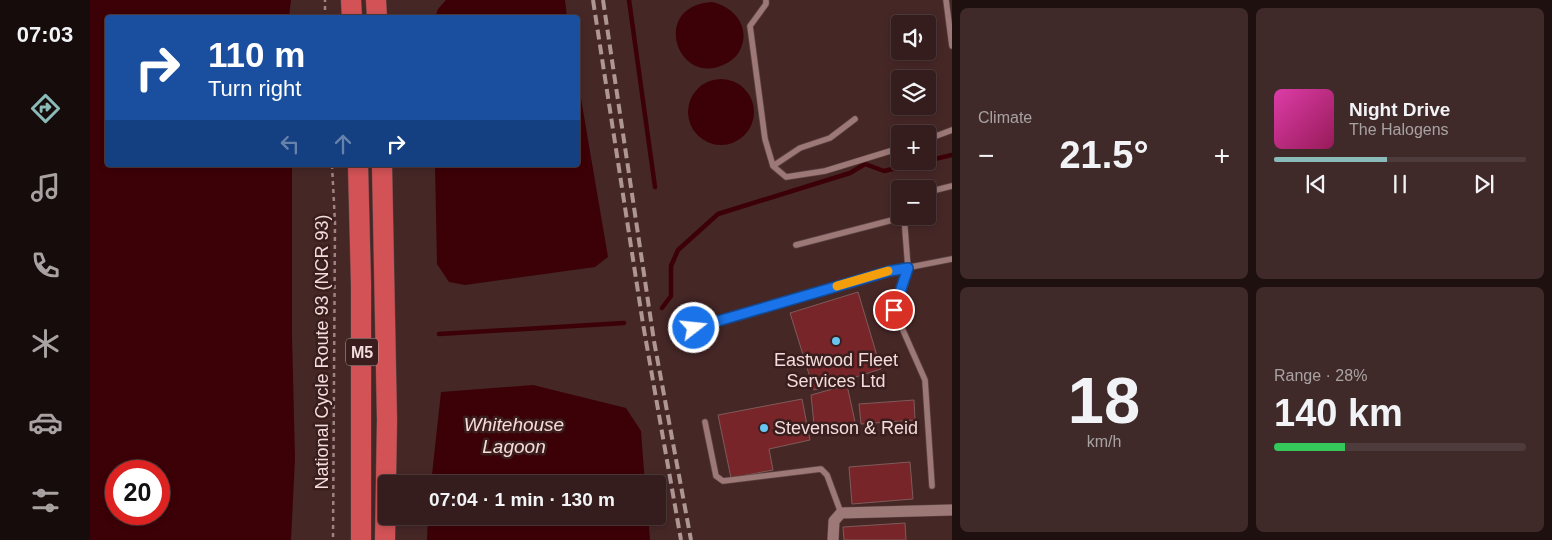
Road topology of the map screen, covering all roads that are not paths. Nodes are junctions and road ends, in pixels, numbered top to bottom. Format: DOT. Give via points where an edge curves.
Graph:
graph roads {
  1 [pos="352,0"];
  2 [pos="376,0"];
  3 [pos="766,0"];
  4 [pos="946,0"];
  5 [pos="352,15"];
  6 [pos="376,15"];
  7 [pos="952,46"];
  8 [pos="855,119"];
  9 [pos="952,130"];
  10 [pos="936,136"];
  11 [pos="891,151"];
  12 [pos="773,166"];
  13 [pos="358,167"];
  14 [pos="382,167"];
  15 [pos="952,186"];
  16 [pos="936,190"];
  17 [pos="891,220"];
  18 [pos="905,225"];
  19 [pos="796,245"];
  20 [pos="952,259"];
  21 [pos="908,268"];
  22 [pos="694,328"];
  23 [pos="705,422"];
  24 [pos="932,486"];
  25 [pos="952,510"];
  26 [pos="840,513"];
  27 [pos="361,540"];
  28 [pos="385,540"];
  29 [pos="833,540"];
  1 -- 5 [label="highway"];
  2 -- 6 [label="highway"];
  3 -- 12 [label="lane" via="750,26 765,138"];
  4 -- 7 [label="lane"];
  8 -- 12 [label="lane" via="830,138 800,148"];
  9 -- 10 [label="lane"];
  11 -- 12 [label="lane" via="825,172 786,177"];
  13 -- 27 [label="highway, M5" via="362,284"];
  14 -- 28 [label="highway, M5"];
  15 -- 16 [label="lane"];
  17 -- 19 [label="lane"];
  18 -- 21 [label="lane"];
  20 -- 21 [label="lane"];
  21 -- 22 [label="lane"];
  21 -- 24 [label="lane" via="894,310 925,380"];
  23 -- 26 [label="lane" via="716,476 723,481 822,469"];
  25 -- 26 [label="street"];
  26 -- 29 [label="street" via="834,521"];
}
